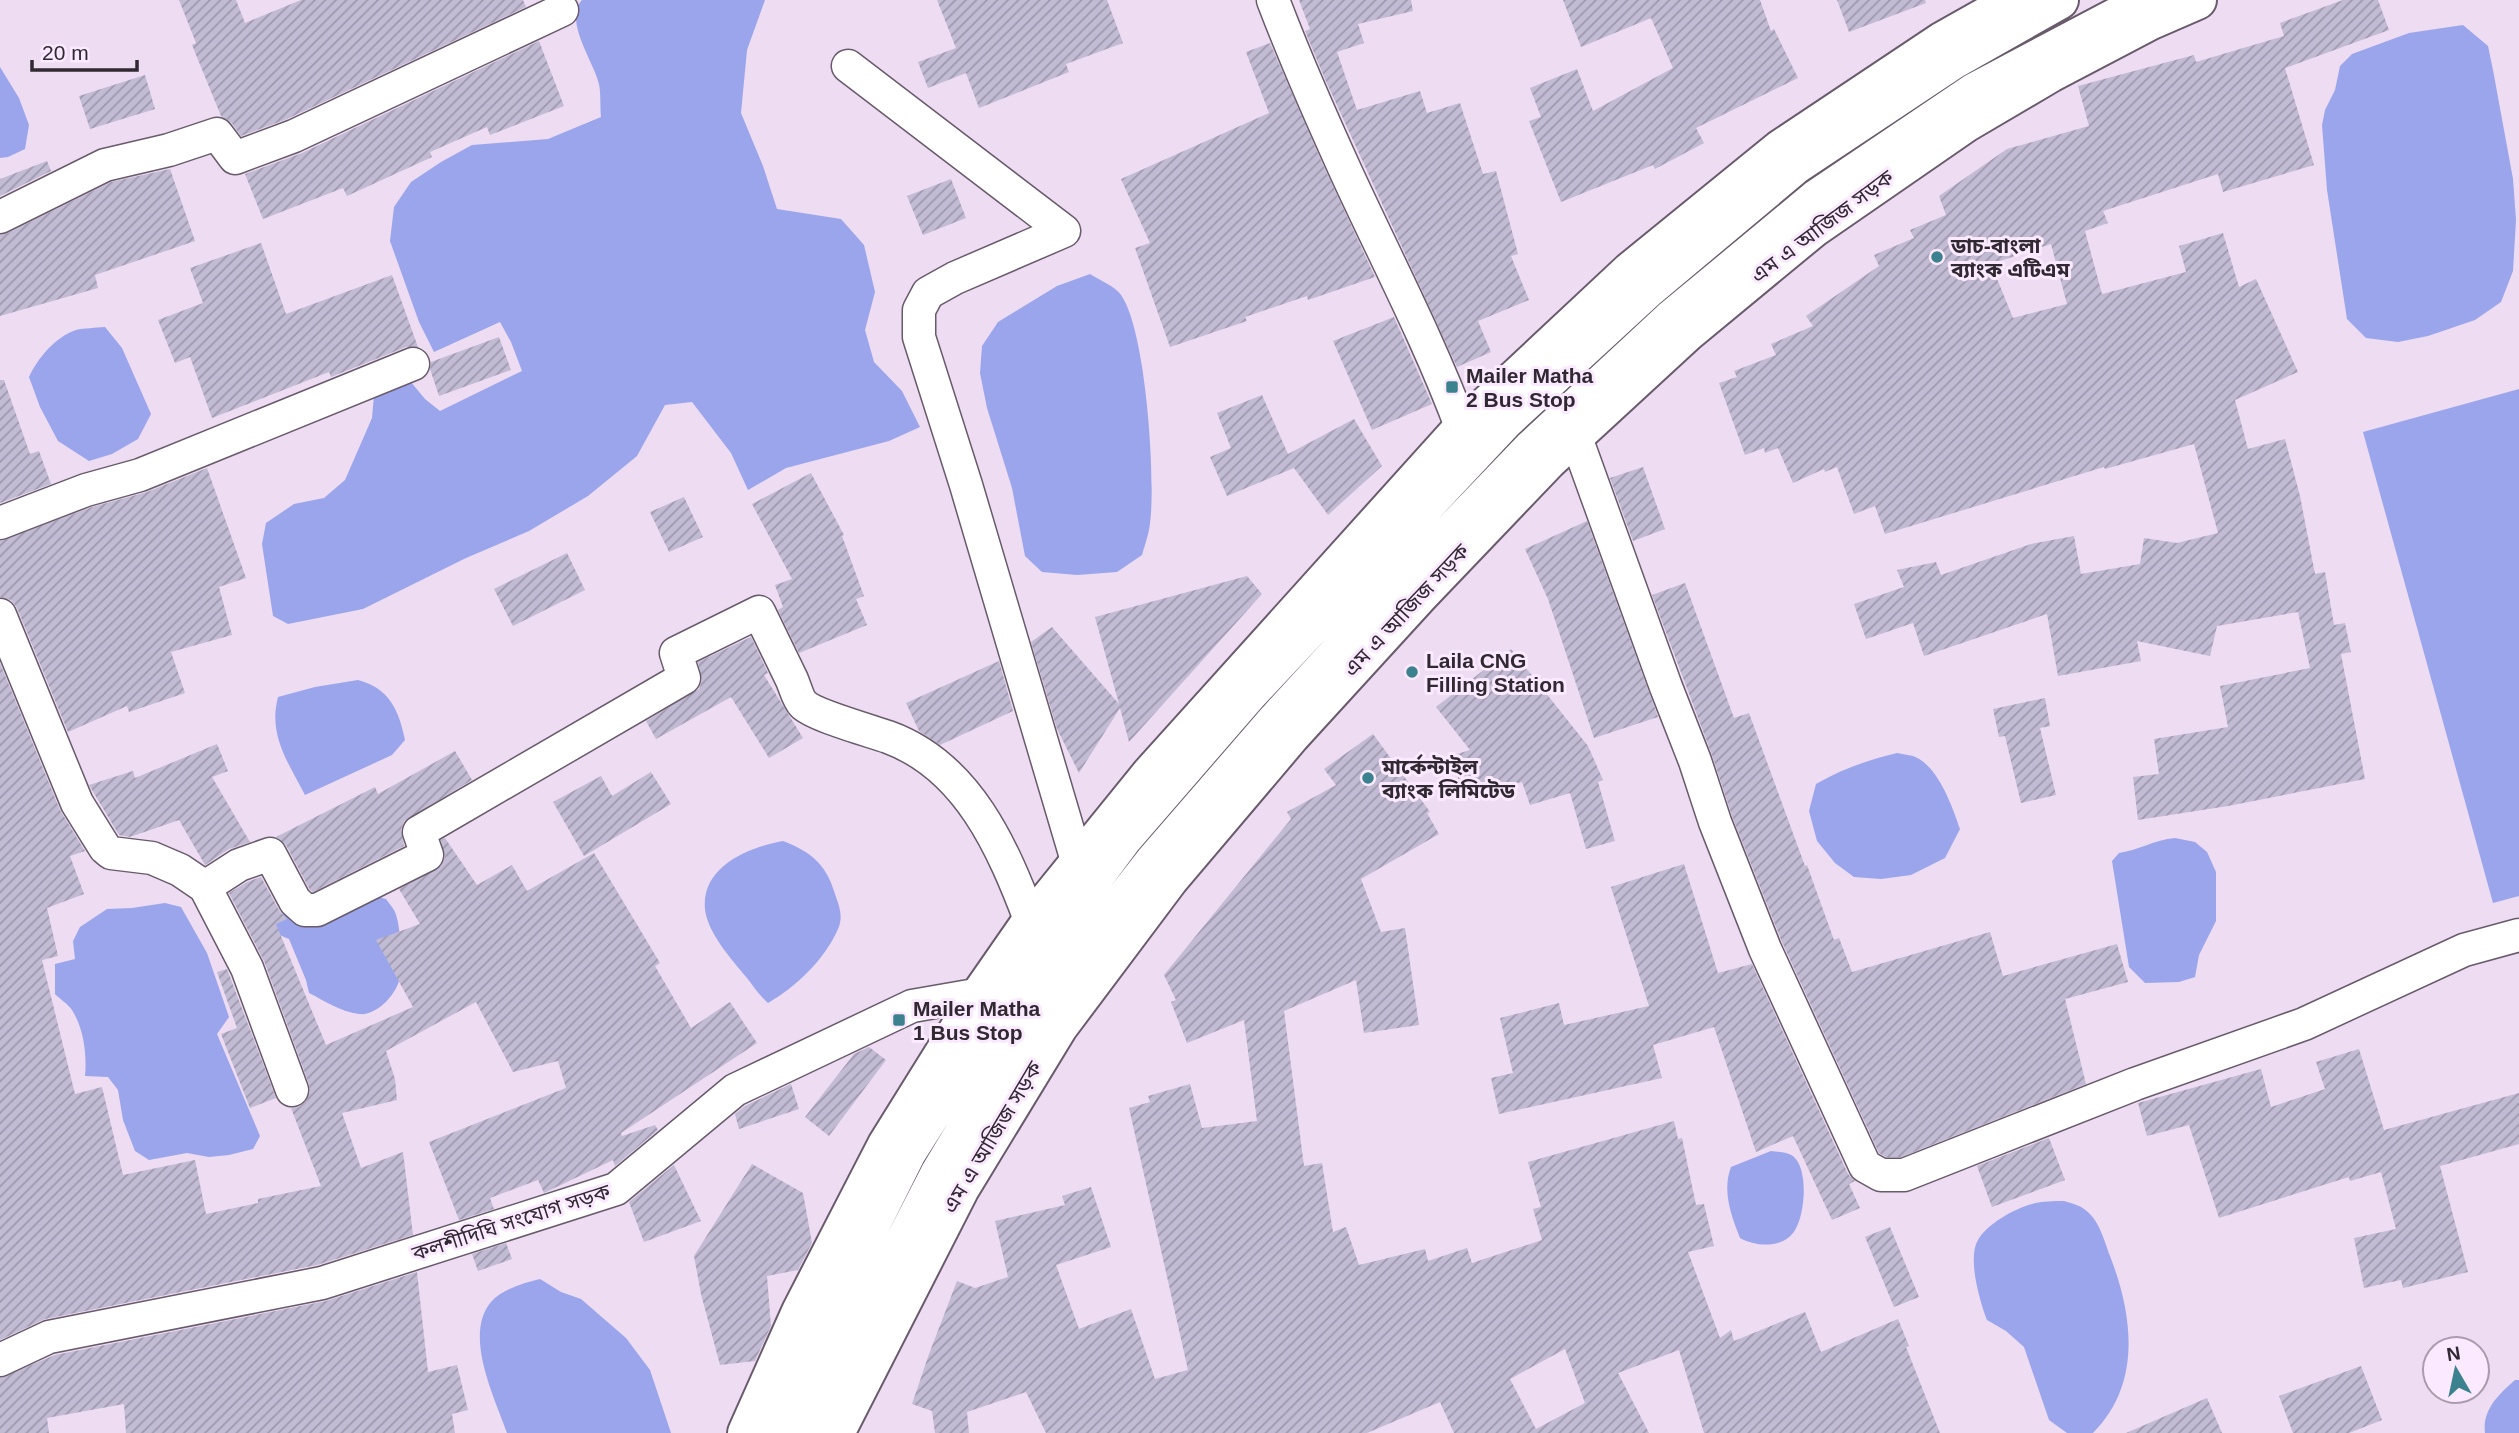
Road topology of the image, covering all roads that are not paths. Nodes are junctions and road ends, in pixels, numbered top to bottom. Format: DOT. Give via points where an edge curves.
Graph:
graph roads {
  1 [pos="1273,0"];
  2 [pos="2016,0"];
  3 [pos="2060,0"];
  4 [pos="2149,0"];
  5 [pos="2197,0"];
  6 [pos="562,10"];
  7 [pos="848,66"];
  8 [pos="0,217"];
  9 [pos="413,365"];
  10 [pos="1462,429"];
  11 [pos="1575,435"];
  12 [pos="0,523"];
  13 [pos="0,615"];
  14 [pos="1078,864"];
  15 [pos="205,887"];
  16 [pos="1031,922"];
  17 [pos="2519,935"];
  18 [pos="981,994"];
  19 [pos="292,1090"];
  20 [pos="0,1360"];
  21 [pos="747,1433"];
  22 [pos="772,1433"];
  23 [pos="809,1433"];
  24 [pos="835,1433"];
  1 -- 10 [label="street" via="1340,160 1441,372"];
  2 -- 10 [label="main road" via="1943,41 1781,149 1631,271"];
  3 -- 22 [label="main road" via="1953,60 1795,165 1646,290 1506,419 1247,695 1124,836 1007,994 907,1152"];
  4 -- 23 [label="main road" via="1975,92 1818,198 1672,318 1532,449 1401,585 1154,862 1036,1013 940,1173"];
  5 -- 11 [label="main road, এম এ আজিজ সড়ক" via="2050,73 1886,176 1812,228 1687,332"];
  6 -- 8 [label="street" via="294,136 235,158 217,134 105,164"];
  7 -- 14 [label="street" via="1064,231 928,293 919,310 919,337"];
  9 -- 12 [label="street" via="140,475"];
  10 -- 14 [label="main road" via="1151,774"];
  11 -- 17 [label="street" via="1765,949 1865,1166 1881,1175 1903,1175 2304,1024 2464,950"];
  11 -- 24 [label="main road, এম এ আজিজ সড়ক" via="1291,735 1169,878 1066,1016 960,1188"];
  13 -- 15 [label="street" via="77,803 105,848 111,853 152,858"];
  14 -- 16 [label="main road"];
  15 -- 16 [label="street" via="239,865 270,854 295,901 305,910 317,910 427,855 419,832 684,678 676,653 759,612 804,705 922,753 976,805 1014,877"];
  15 -- 19 [label="street" via="247,968"];
  16 -- 18 [label="main road"];
  18 -- 20 [label="street, কলশীদিঘি সংযোগ সড়ক" via="912,1006 735,1090 617,1189 322,1283 49,1337"];
  18 -- 21 [label="main road" via="887,1145 801,1312"];
}
